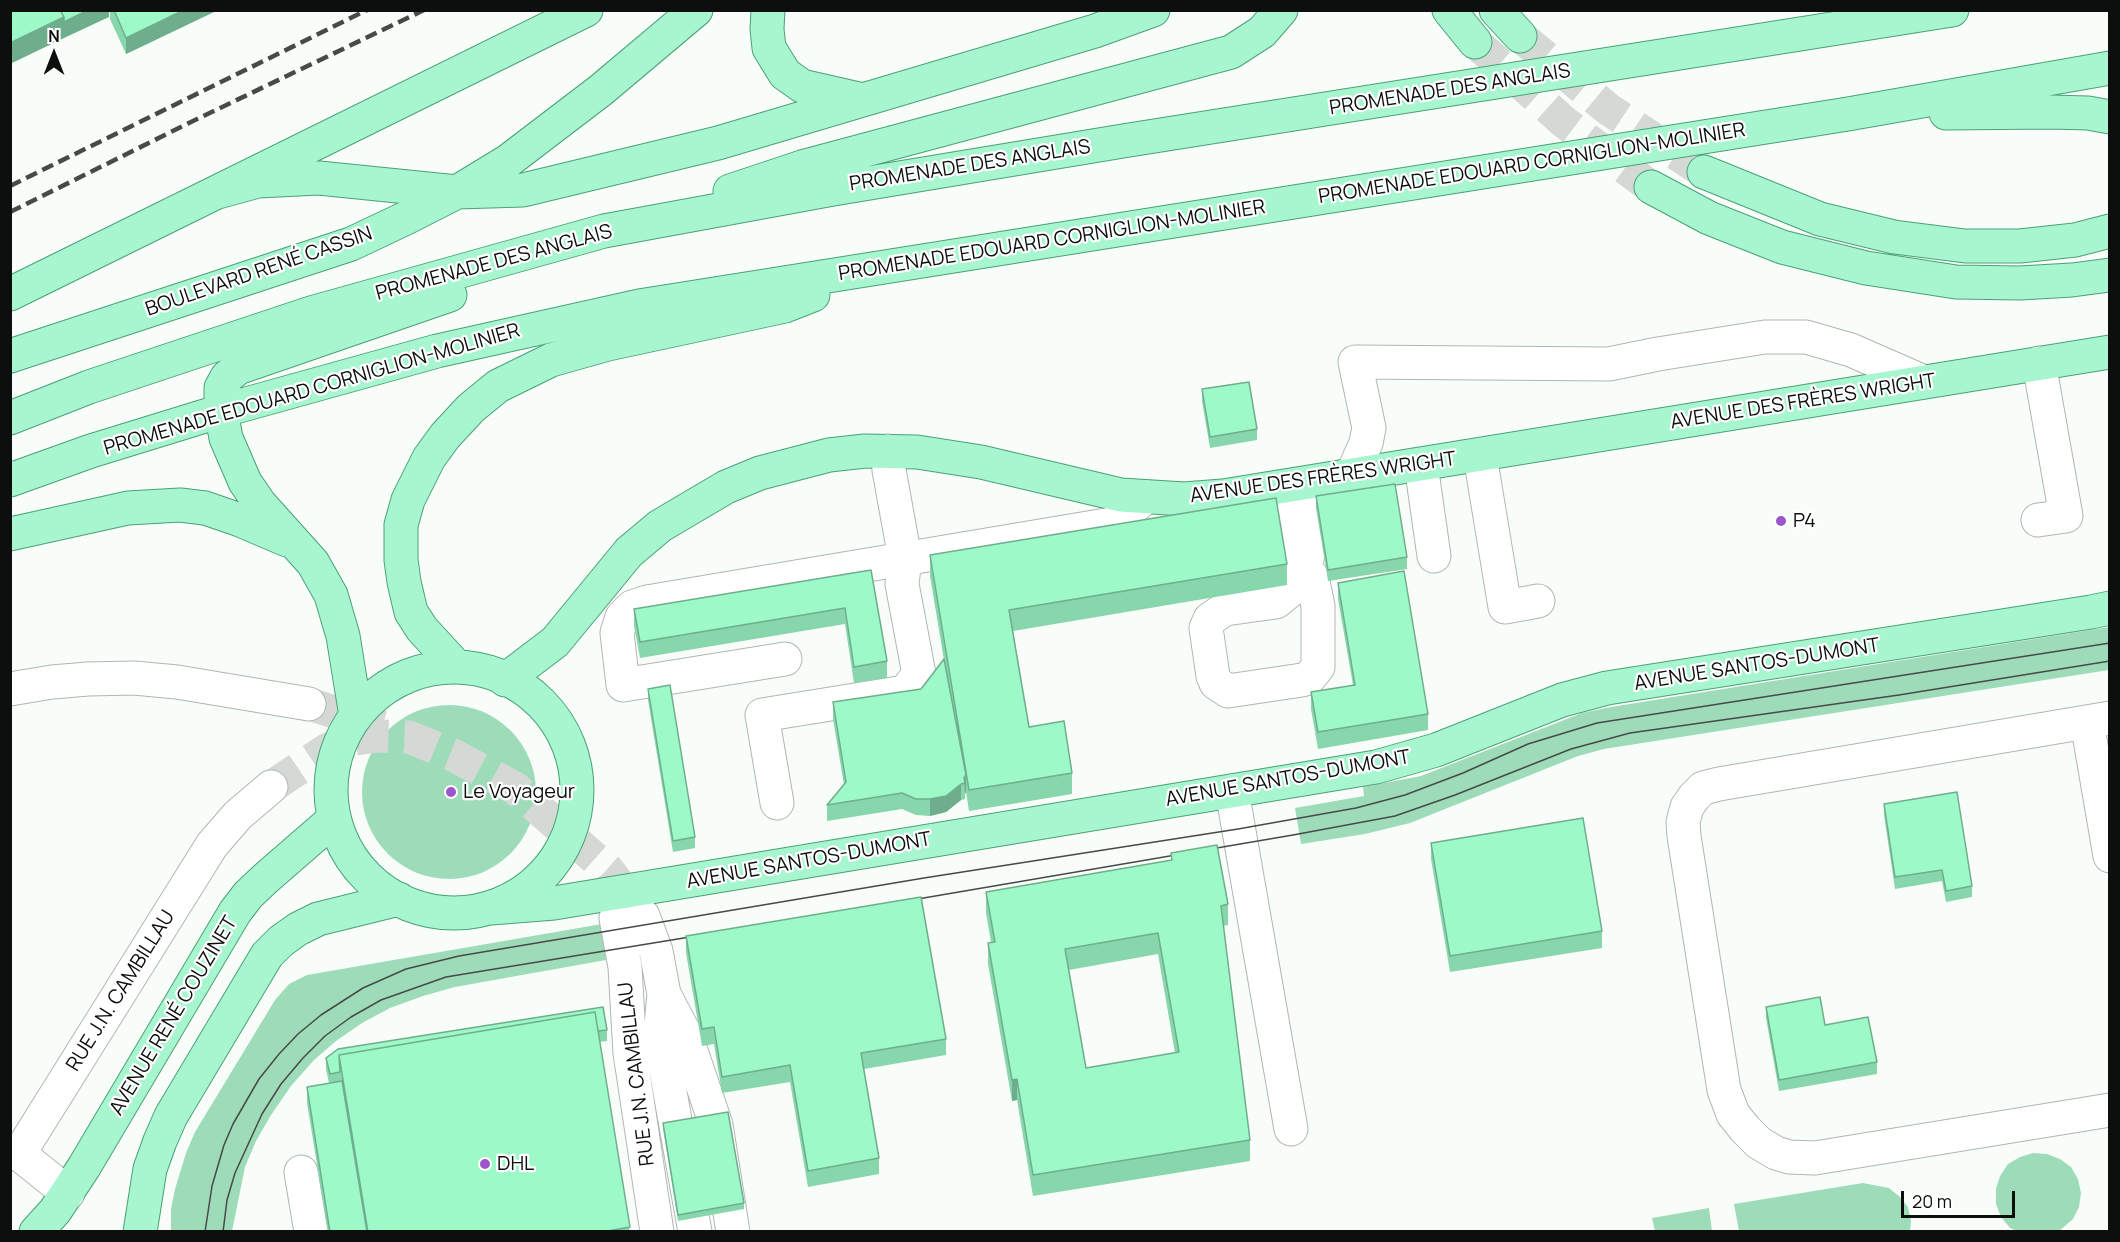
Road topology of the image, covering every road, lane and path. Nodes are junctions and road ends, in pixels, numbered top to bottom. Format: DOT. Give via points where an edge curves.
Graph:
graph roads {
  1 [pos="586,10"];
  2 [pos="696,10"];
  3 [pos="768,10"];
  4 [pos="1153,10"];
  5 [pos="1281,10"];
  6 [pos="1449,10"];
  7 [pos="1496,10"];
  8 [pos="1952,10"];
  9 [pos="1520,36"];
  10 [pos="1476,42"];
  11 [pos="2109,68"];
  12 [pos="861,100"];
  13 [pos="1848,114"];
  14 [pos="2109,117"];
  15 [pos="1704,172"];
  16 [pos="1651,187"];
  17 [pos="218,192"];
  18 [pos="456,192"];
  19 [pos="604,231"];
  20 [pos="2109,231"];
  21 [pos="572,240"];
  22 [pos="895,266"];
  23 [pos="2109,275"];
  24 [pos="10,294"];
  25 [pos="2109,352"];
  26 [pos="10,356"];
  27 [pos="2040,363"];
  28 [pos="1924,382"];
  29 [pos="221,411"];
  30 [pos="10,418"];
  31 [pos="888,451"];
  32 [pos="1480,456"];
  33 [pos="1421,465"];
  34 [pos="1351,477"];
  35 [pos="10,480"];
  36 [pos="1289,487"];
  37 [pos="1146,497"];
  38 [pos="2038,520"];
  39 [pos="10,534"];
  40 [pos="296,544"];
  41 [pos="1434,556"];
  42 [pos="905,558"];
  43 [pos="1304,569"];
  44 [pos="1538,601"];
  45 [pos="2109,608"];
  46 [pos="784,659"];
  47 [pos="456,666"];
  48 [pos="505,680"];
  49 [pos="10,689"];
  50 [pos="309,704"];
  51 [pos="356,716"];
  52 [pos="2098,720"];
  53 [pos="271,787"];
  54 [pos="1232,791"];
  55 [pos="777,803"];
  56 [pos="334,819"];
  57 [pos="2109,856"];
  58 [pos="399,899"];
  59 [pos="491,908"];
  60 [pos="664,994"];
  61 [pos="2109,1110"];
  62 [pos="1291,1129"];
  63 [pos="302,1172"];
  64 [pos="68,1193"];
  65 [pos="36,1232"];
  66 [pos="140,1232"];
  67 [pos="311,1232"];
  68 [pos="657,1232"];
  69 [pos="695,1232"];
  70 [pos="733,1232"];
  1 -- 17 [label="main road"];
  2 -- 18 [label="main road, BOULEVARD RENÉ CASSIN" via="508,161"];
  3 -- 12 [label="main road" via="769,48 785,74 802,86"];
  4 -- 12 [label="main road"];
  5 -- 19 [label="main road" via="1262,33 1222,55 802,167"];
  6 -- 10 [label="main road"];
  7 -- 9 [label="main road"];
  8 -- 19 [label="main road, PROMENADE DES ANGLAIS" via="1141,138"];
  11 -- 13 [label="main road, PROMENADE EDOUARD CORNIGLION-MOLINIER"];
  12 -- 18 [label="main road" via="718,143 534,187"];
  13 -- 14 [label="main road" via="2050,112"];
  13 -- 22 [label="main road, PROMENADE EDOUARD CORNIGLION-MOLINIER"];
  15 -- 20 [label="main road" via="1820,219 1894,237 1965,246 2020,246 2075,240"];
  16 -- 23 [label="main road" via="1709,218 1782,247 1866,268 1956,282 2020,283"];
  17 -- 18 [label="main road" via="258,181 319,178"];
  17 -- 24 [label="main road"];
  18 -- 26 [label="main road, BOULEVARD RENÉ CASSIN" via="351,243"];
  19 -- 21 [label="main road, PROMENADE DES ANGLAIS"];
  21 -- 29 [label="main road" via="456,293 238,368 221,388"];
  21 -- 30 [label="main road, PROMENADE DES ANGLAIS" via="311,313 89,387"];
  22 -- 29 [label="main road, PROMENADE EDOUARD CORNIGLION-MOLINIER" via="639,306 549,325 437,351"];
  22 -- 47 [label="main road" via="785,306 551,360 498,386 471,408 429,458 408,500 401,525 402,571 411,612"];
  25 -- 27 [label="main road, AVENUE DES FRÈRES WRIGHT"];
  27 -- 28 [label="main road, AVENUE DES FRÈRES WRIGHT"];
  27 -- 38 [label="lane" via="2066,516"];
  28 -- 32 [label="main road, AVENUE DES FRÈRES WRIGHT"];
  28 -- 34 [label="lane" via="1851,350 1806,337 1765,337 1609,364 1355,362 1369,428"];
  29 -- 35 [label="main road, PROMENADE EDOUARD CORNIGLION-MOLINIER"];
  29 -- 40 [label="main road" via="226,438 245,482"];
  31 -- 37 [label="main road, AVENUE DES FRÈRES WRIGHT" via="981,462 1121,495"];
  31 -- 42 [label="lane"];
  31 -- 48 [label="main road, AVENUE DES FRÈRES WRIGHT" via="829,454 801,461 760,473 694,505 629,552 555,642"];
  32 -- 33 [label="main road, AVENUE DES FRÈRES WRIGHT"];
  32 -- 44 [label="lane" via="1505,607"];
  33 -- 34 [label="main road, AVENUE DES FRÈRES WRIGHT"];
  33 -- 41 [label="lane"];
  34 -- 36 [label="main road, AVENUE DES FRÈRES WRIGHT"];
  36 -- 37 [label="main road, AVENUE DES FRÈRES WRIGHT" via="1184,499"];
  36 -- 43 [label="lane" via="1310,548"];
  37 -- 42 [label="lane" via="1112,524"];
  39 -- 40 [label="main road" via="128,508 180,505 205,508"];
  40 -- 51 [label="main road" via="331,595 343,636"];
  42 -- 46 [label="lane" via="646,602 632,607 622,617 617,633 624,685"];
  42 -- 55 [label="lane" via="902,584 919,674 905,692 762,715"];
  45 -- 54 [label="main road, AVENUE SANTOS-DUMONT" via="1607,688 1562,700 1408,759"];
  47 -- 48 [label="main road"];
  47 -- 51 [label="main road" via="432,668 394,682 368,700"];
  48 -- 59 [label="main road" via="545,705 568,740 578,780 574,821 557,859 529,889"];
  49 -- 50 [label="lane" via="70,680 134,678"];
  51 -- 56 [label="main road" via="336,758"];
  52 -- 57 [label="lane"];
  52 -- 61 [label="lane" via="1719,784 1694,797 1683,822 1724,1090 1733,1114 1759,1143 1789,1157 1815,1158"];
  53 -- 64 [label="lane, RUE J.N. CAMBILLAU" via="238,815 212,845 20,1154"];
  54 -- 59 [label="main road, AVENUE SANTOS-DUMONT" via="576,900"];
  54 -- 62 [label="lane"];
  56 -- 58 [label="main road" via="349,856 376,886"];
  56 -- 64 [label="main road, AVENUE RENÉ COUZINET" via="266,878 235,912"];
  58 -- 59 [label="main road" via="425,910 451,913"];
  58 -- 66 [label="main road" via="318,919 298,928 267,955 171,1116 150,1169"];
  60 -- 68 [label="lane, RUE J.N. CAMBILLAU" via="656,951 630,917 625,967 630,1053"];
  60 -- 69 [label="lane" via="660,1036"];
  60 -- 70 [label="lane" via="686,1036 716,1125"];
  63 -- 67 [label="lane"];
  64 -- 65 [label="main road, AVENUE RENÉ COUZINET"];
}
